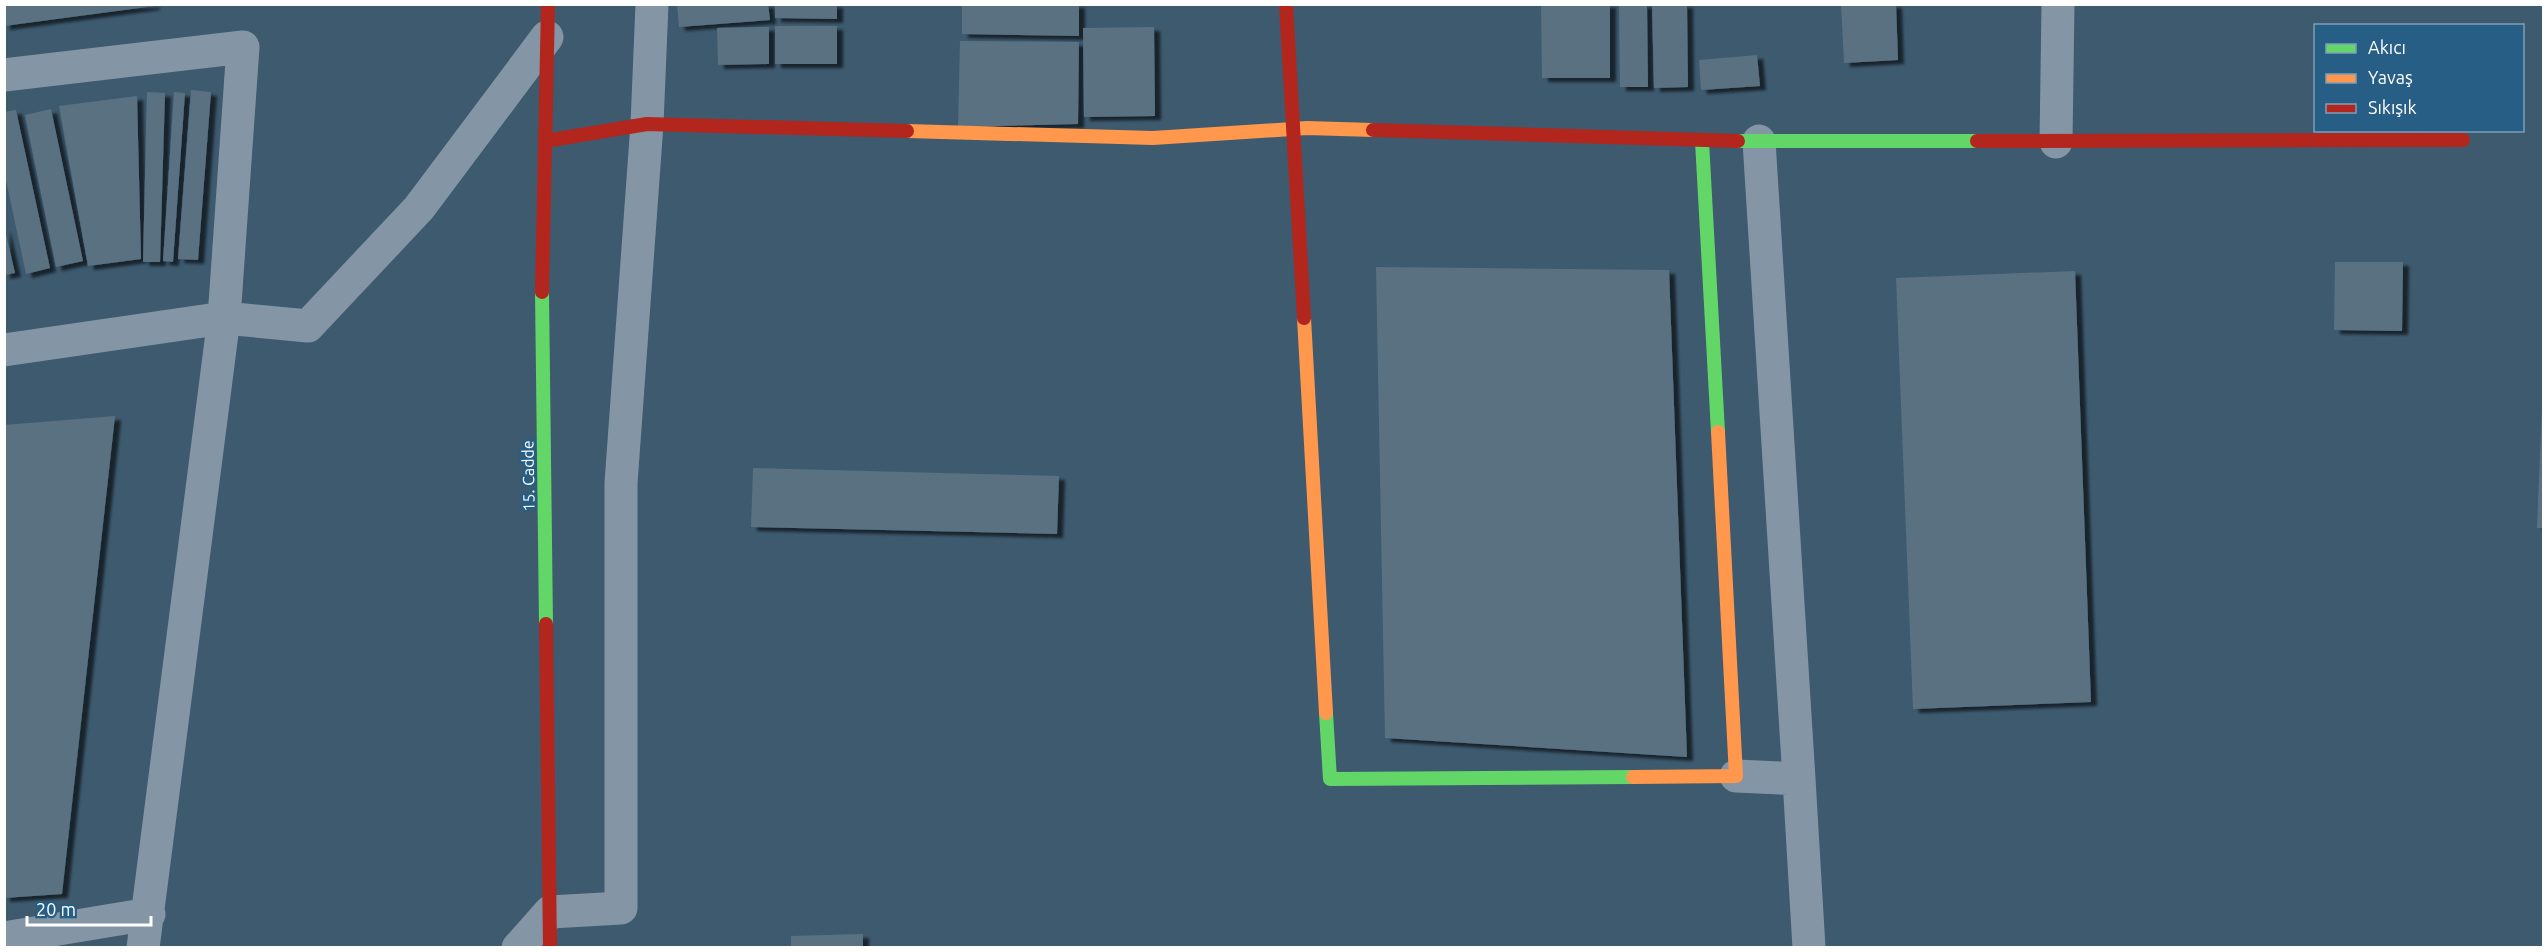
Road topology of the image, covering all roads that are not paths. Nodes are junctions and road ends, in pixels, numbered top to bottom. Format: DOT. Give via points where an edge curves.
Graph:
graph roads {
  1 [pos="548,4"];
  2 [pos="652,4"];
  3 [pos="1286,4"];
  4 [pos="2058,4"];
  5 [pos="547,37"];
  6 [pos="4,75"];
  7 [pos="647,124"];
  8 [pos="1292,129"];
  9 [pos="2463,140"];
  10 [pos="545,141"];
  11 [pos="1702,141"];
  12 [pos="1760,141"];
  13 [pos="2056,142"];
  14 [pos="224,318"];
  15 [pos="4,350"];
  16 [pos="1736,776"];
  17 [pos="1799,779"];
  18 [pos="550,912"];
  19 [pos="149,914"];
  20 [pos="4,938"];
  21 [pos="143,948"];
  22 [pos="518,948"];
  23 [pos="550,948"];
  24 [pos="1809,948"];
  1 -- 5 [label="street, 15. Cadde"];
  2 -- 7 [label="street"];
  3 -- 8 [label="street"];
  4 -- 13 [label="street"];
  5 -- 10 [label="street, 15. Cadde"];
  5 -- 14 [label="street" via="419,208 308,326"];
  6 -- 14 [label="street" via="243,47"];
  7 -- 8 [label="street" via="1153,138"];
  7 -- 10 [label="street"];
  7 -- 18 [label="street" via="621,483 621,908"];
  8 -- 11 [label="street"];
  8 -- 16 [label="street" via="1330,779"];
  9 -- 13 [label="street"];
  10 -- 18 [label="street, 15. Cadde" via="542,287"];
  11 -- 12 [label="street"];
  11 -- 16 [label="street"];
  12 -- 13 [label="street"];
  12 -- 17 [label="street"];
  14 -- 15 [label="street"];
  14 -- 19 [label="street"];
  16 -- 17 [label="street"];
  17 -- 24 [label="street"];
  18 -- 22 [label="street"];
  18 -- 23 [label="street, 15. Cadde"];
  19 -- 20 [label="street"];
  19 -- 21 [label="street"];
}
